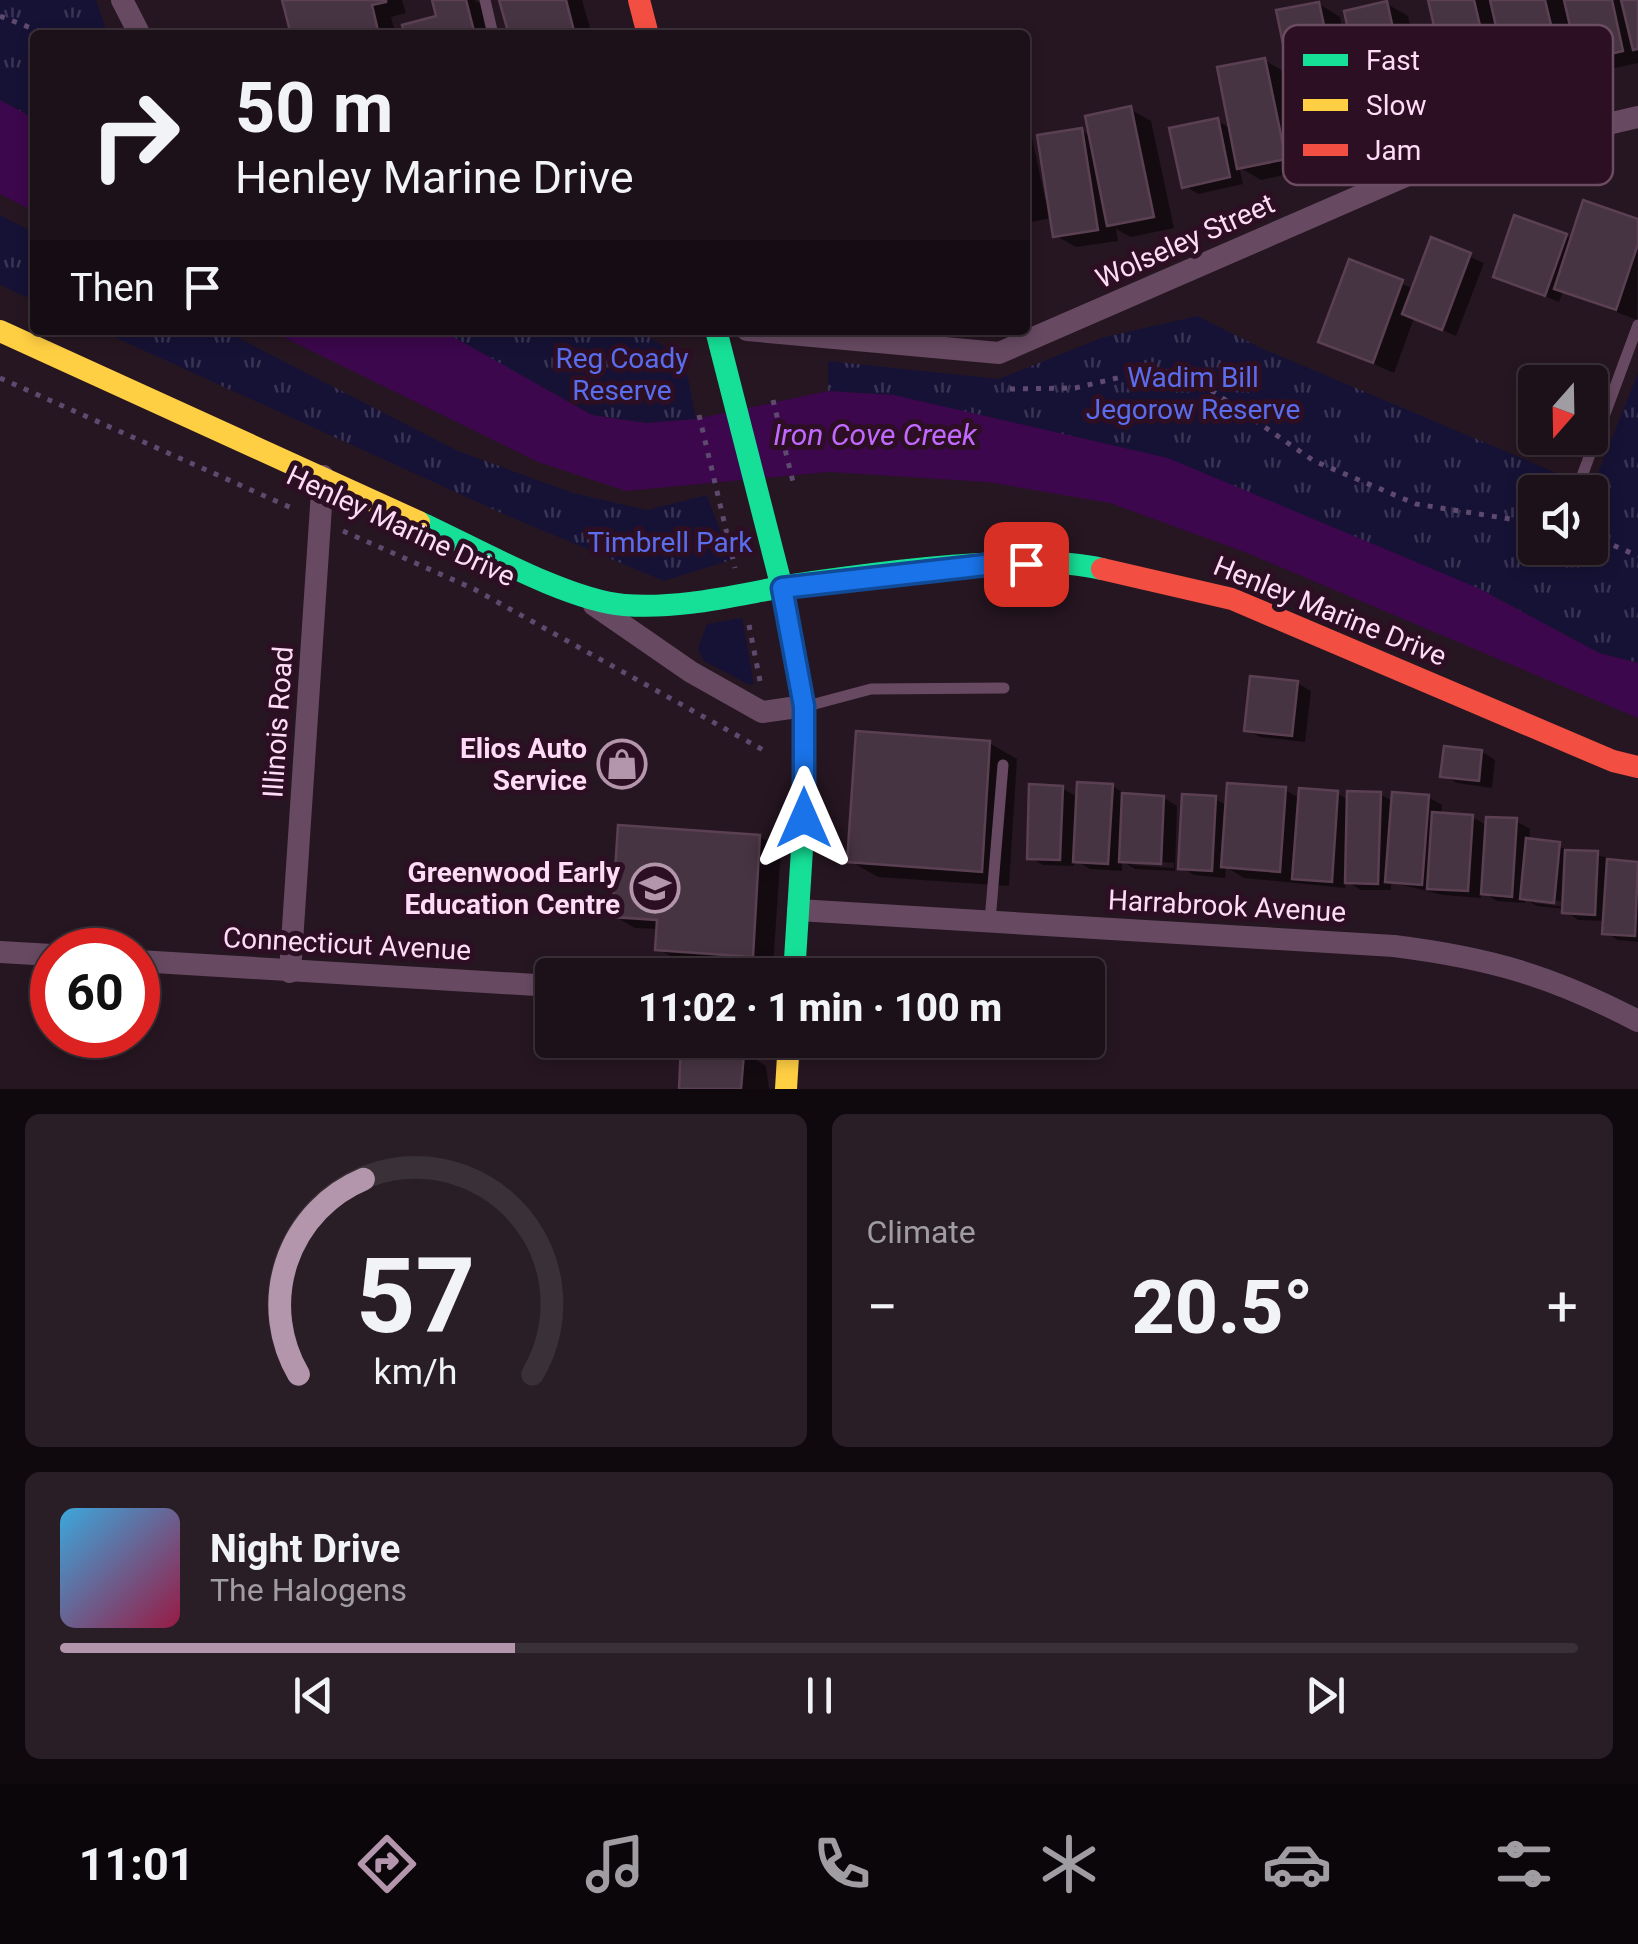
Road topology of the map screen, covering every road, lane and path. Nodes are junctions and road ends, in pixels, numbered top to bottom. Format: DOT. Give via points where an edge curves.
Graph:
graph roads {
  1 [pos="122,0"];
  2 [pos="485,0"];
  3 [pos="639,0"];
  4 [pos="0,16"];
  5 [pos="36,30"];
  6 [pos="136,30"];
  7 [pos="493,30"];
  8 [pos="647,30"];
  9 [pos="1638,116"];
  10 [pos="1613,122"];
  11 [pos="1384,185"];
  12 [pos="1638,325"];
  13 [pos="0,331"];
  14 [pos="717,335"];
  15 [pos="802,335"];
  16 [pos="0,378"];
  17 [pos="1010,389"];
  18 [pos="773,400"];
  19 [pos="699,416"];
  20 [pos="1582,475"];
  21 [pos="323,476"];
  22 [pos="794,486"];
  23 [pos="1518,520"];
  24 [pos="323,522"];
  25 [pos="1608,543"];
  26 [pos="1638,556"];
  27 [pos="737,575"];
  28 [pos="782,588"];
  29 [pos="572,590"];
  30 [pos="748,614"];
  31 [pos="760,681"];
  32 [pos="1004,688"];
  33 [pos="804,706"];
  34 [pos="765,752"];
  35 [pos="1003,766"];
  36 [pos="1638,767"];
  37 [pos="798,910"];
  38 [pos="990,921"];
  39 [pos="0,952"];
  40 [pos="30,954"];
  41 [pos="795,958"];
  42 [pos="160,963"];
  43 [pos="290,972"];
  44 [pos="535,985"];
  45 [pos="1638,1021"];
  46 [pos="789,1058"];
  47 [pos="786,1089"];
  1 -- 6 [label="street"];
  2 -- 7 [label="lane"];
  3 -- 8 [label="street"];
  4 -- 5 [label="path"];
  9 -- 10 [label="street, Wolseley Street"];
  11 -- 15 [label="street, Wolseley Street" via="999,353"];
  12 -- 20 [label="lane"];
  13 -- 21 [label="street, Henley Marine Drive"];
  14 -- 28 [label="street"];
  16 -- 24 [label="path, Henley Marine Drive"];
  17 -- 23 [label="path" via="1076,388 1152,370 1178,373 1314,461 1416,504"];
  18 -- 22 [label="path"];
  19 -- 27 [label="path"];
  21 -- 24 [label="street, Illinois Road"];
  21 -- 29 [label="street, Henley Marine Drive"];
  24 -- 34 [label="path, Henley Marine Drive" via="474,590"];
  24 -- 43 [label="street, Illinois Road"];
  25 -- 26 [label="path"];
  28 -- 29 [label="street, Henley Marine Drive" via="650,607"];
  28 -- 33 [label="street"];
  28 -- 36 [label="street, Henley Marine Drive" via="994,564 1091,566 1152,577 1232,598"];
  29 -- 33 [label="street, Henley Marine Drive" via="762,712"];
  30 -- 31 [label="path"];
  32 -- 33 [label="lane" via="870,689"];
  33 -- 37 [label="street"];
  35 -- 38 [label="lane"];
  37 -- 38 [label="street, Harrabrook Avenue"];
  37 -- 41 [label="street"];
  38 -- 45 [label="street, Harrabrook Avenue" via="1459,954 1532,972"];
  39 -- 40 [label="street"];
  42 -- 43 [label="street, Connecticut Avenue"];
  43 -- 44 [label="street, Connecticut Avenue"];
  46 -- 47 [label="street"];
}
